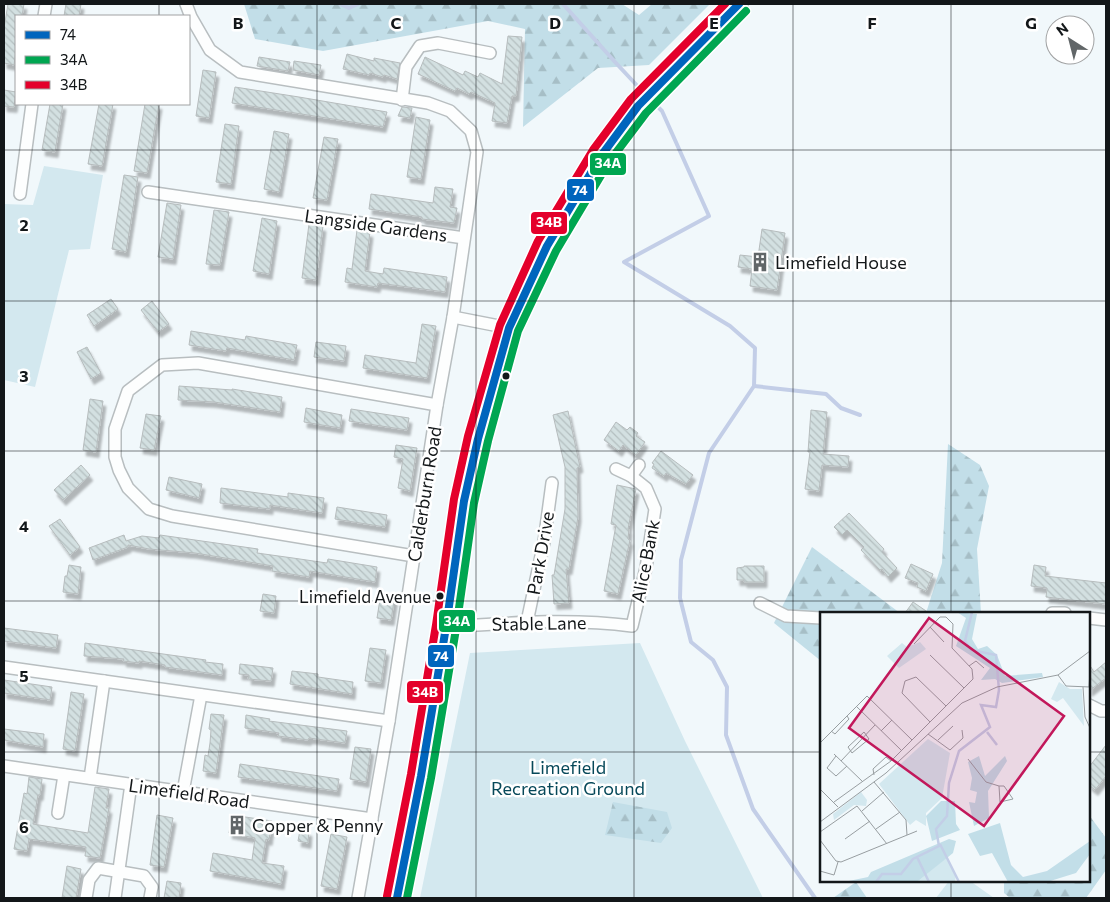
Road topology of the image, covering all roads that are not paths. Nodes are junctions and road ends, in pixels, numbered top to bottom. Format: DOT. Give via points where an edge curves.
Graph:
graph roads {
  1 [pos="739,4"];
  2 [pos="190,15"];
  3 [pos="490,53"];
  4 [pos="402,100"];
  5 [pos="32,105"];
  6 [pos="148,192"];
  7 [pos="20,194"];
  8 [pos="464,238"];
  9 [pos="453,317"];
  10 [pos="509,328"];
  11 [pos="438,405"];
  12 [pos="639,465"];
  13 [pos="616,469"];
  14 [pos="631,476"];
  15 [pos="552,483"];
  16 [pos="414,556"];
  17 [pos="760,603"];
  18 [pos="820,618"];
  19 [pos="1090,618"];
  20 [pos="1106,620"];
  21 [pos="527,622"];
  22 [pos="632,626"];
  23 [pos="446,627"];
  24 [pos="4,667"];
  25 [pos="104,681"];
  26 [pos="201,695"];
  27 [pos="1090,706"];
  28 [pos="1106,711"];
  29 [pos="389,722"];
  30 [pos="4,766"];
  31 [pos="64,775"];
  32 [pos="90,778"];
  33 [pos="131,784"];
  34 [pos="184,792"];
  35 [pos="58,813"];
  36 [pos="372,820"];
  37 [pos="119,872"];
  38 [pos="86,898"];
  39 [pos="115,898"];
  40 [pos="150,898"];
  41 [pos="358,898"];
  42 [pos="397,898"];
  1 -- 10 [label="main road" via="638,106 601,156 546,246"];
  2 -- 4 [label="street, Langside Gardens" via="210,50 240,72"];
  3 -- 4 [label="street" via="438,43 420,46 406,67"];
  4 -- 8 [label="street, Langside Gardens" via="428,103 450,111 471,132 477,152"];
  5 -- 7 [label="street"];
  6 -- 8 [label="street, Langside Gardens"];
  8 -- 9 [label="street, Calderburn Road"];
  9 -- 10 [label="street"];
  9 -- 11 [label="street, Calderburn Road"];
  10 -- 23 [label="main road" via="482,421 464,501"];
  11 -- 16 [label="street, Calderburn Road"];
  11 -- 16 [label="street" via="198,363 162,365 128,392 115,429 115,458 119,470 128,488 150,509 172,516"];
  12 -- 14 [label="street"];
  13 -- 14 [label="street, Alice Bank"];
  14 -- 22 [label="street, Alice Bank" via="646,488 655,510"];
  15 -- 21 [label="street, Park Drive" via="544,542"];
  16 -- 29 [label="street, Calderburn Road"];
  17 -- 18 [label="street" via="786,616"];
  19 -- 20 [label="street"];
  21 -- 22 [label="street, Stable Lane" via="607,622"];
  21 -- 23 [label="street, Stable Lane"];
  23 -- 42 [label="main road"];
  24 -- 25 [label="street"];
  25 -- 26 [label="street"];
  25 -- 32 [label="street"];
  26 -- 29 [label="street"];
  26 -- 34 [label="street"];
  27 -- 28 [label="street"];
  29 -- 36 [label="street, Calderburn Road"];
  30 -- 31 [label="street, Limefield Road"];
  31 -- 32 [label="street, Limefield Road"];
  31 -- 35 [label="street"];
  32 -- 33 [label="street, Limefield Road"];
  33 -- 34 [label="street, Limefield Road"];
  33 -- 37 [label="street"];
  34 -- 36 [label="street, Limefield Road"];
  36 -- 41 [label="street, Calderburn Road"];
  37 -- 38 [label="street" via="98,868 89,880"];
  37 -- 39 [label="street"];
  37 -- 40 [label="street" via="144,876 152,887"];
}
